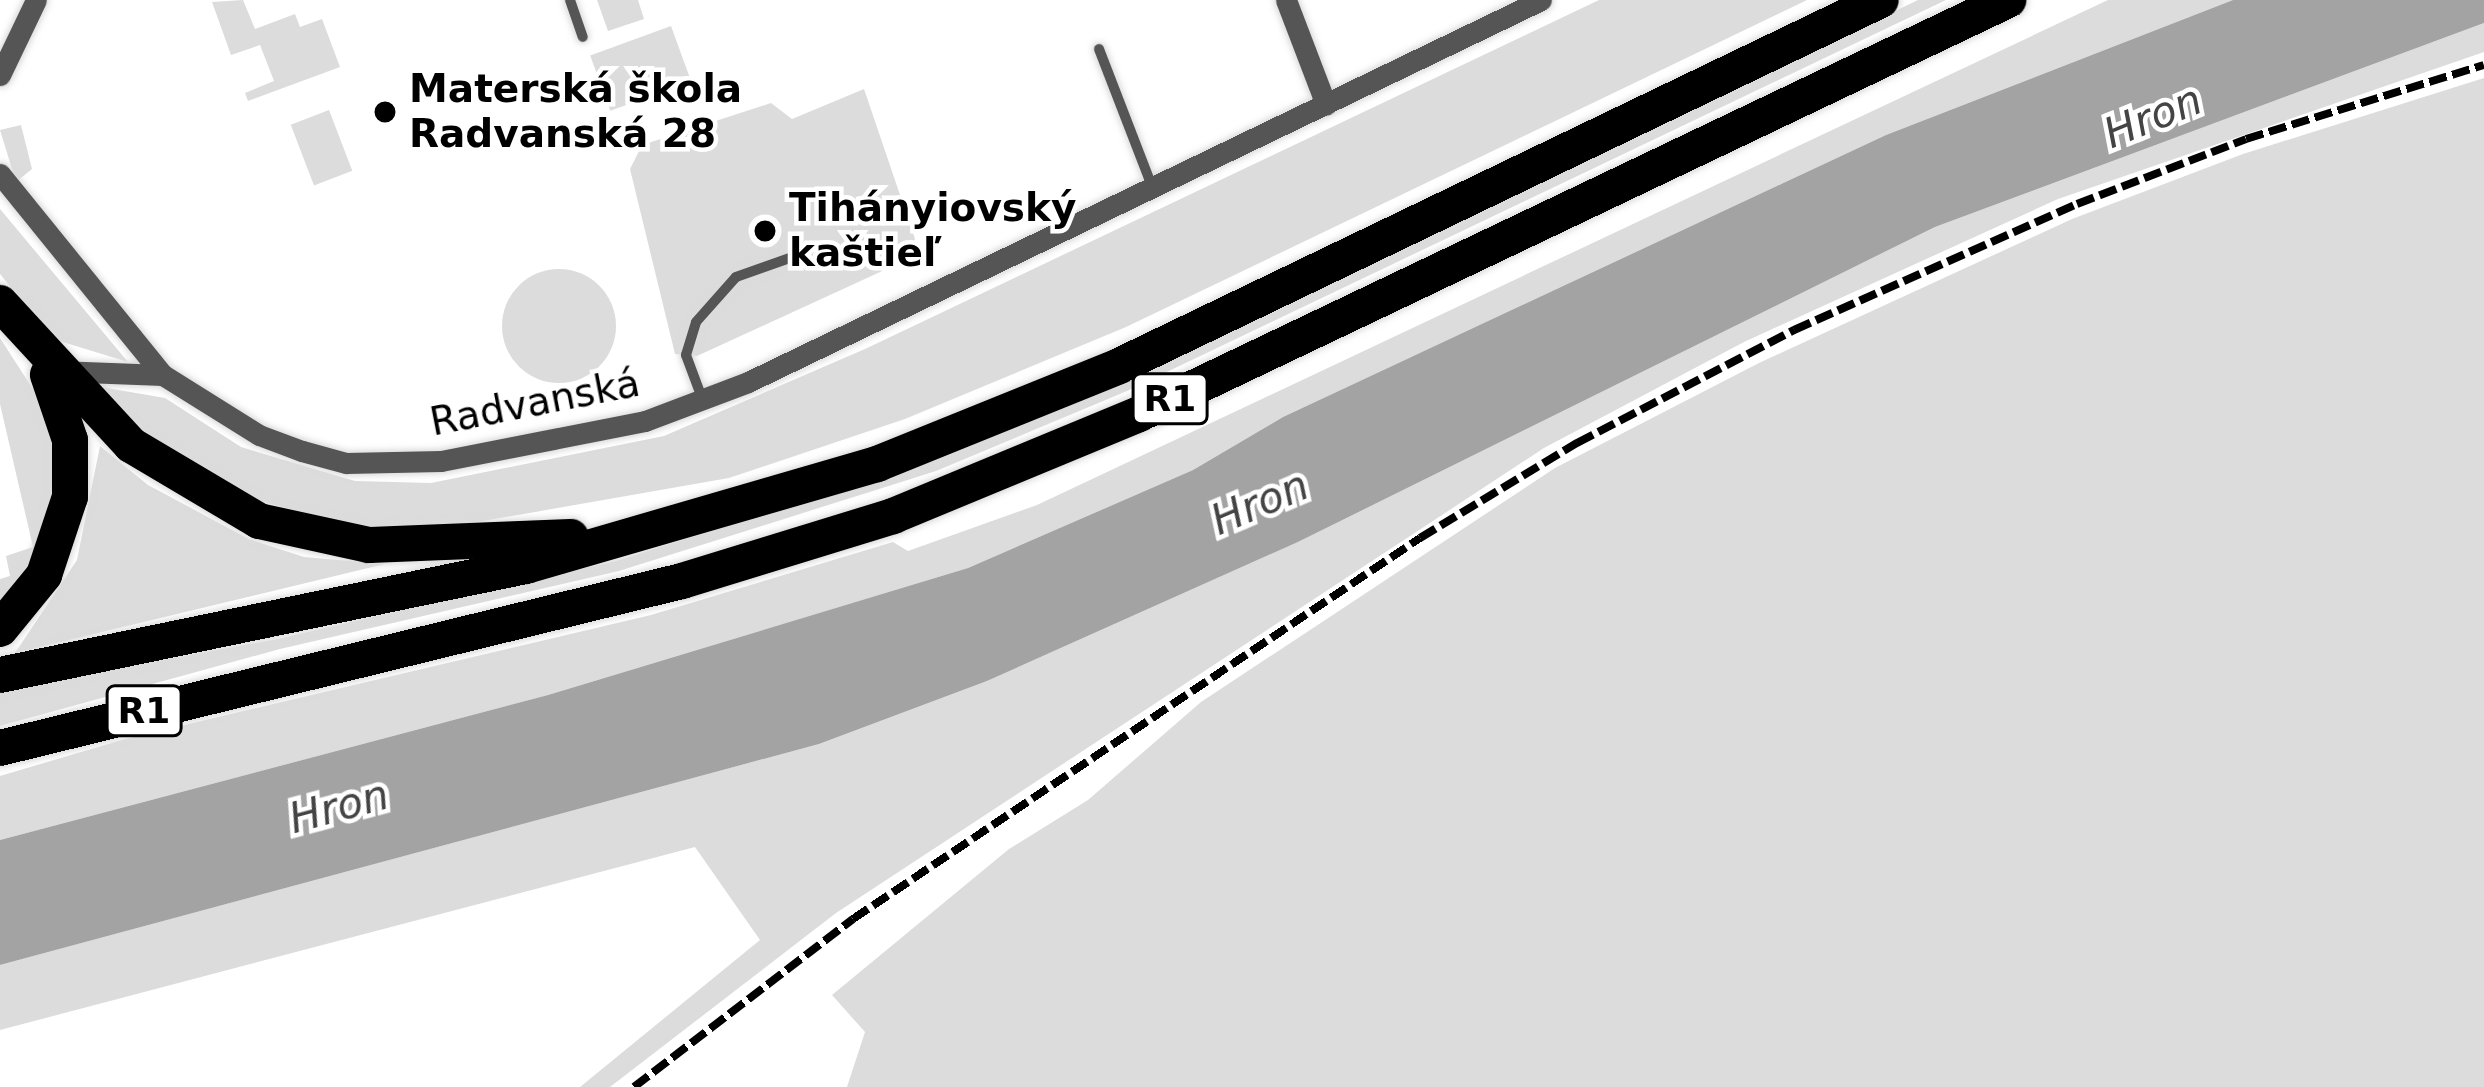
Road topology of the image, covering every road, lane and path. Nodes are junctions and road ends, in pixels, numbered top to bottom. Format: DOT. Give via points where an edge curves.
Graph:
graph roads {
  1 [pos="36,0"];
  2 [pos="569,0"];
  3 [pos="1286,0"];
  4 [pos="1541,0"];
  5 [pos="1881,0"];
  6 [pos="2008,0"];
  7 [pos="583,37"];
  8 [pos="1099,49"];
  9 [pos="0,75"];
  10 [pos="1327,104"];
  11 [pos="0,174"];
  12 [pos="1153,190"];
  13 [pos="801,254"];
  14 [pos="0,302"];
  15 [pos="48,363"];
  16 [pos="164,375"];
  17 [pos="703,401"];
  18 [pos="664,531"];
  19 [pos="0,629"];
  20 [pos="0,675"];
  21 [pos="0,748"];
  1 -- 9 [label="street"];
  2 -- 7 [label="lane"];
  3 -- 10 [label="street"];
  4 -- 10 [label="street, Radvanská"];
  5 -- 18 [label="highway, R1" via="1119,366 877,464"];
  6 -- 21 [label="highway, R1" via="1138,414 893,515 682,581"];
  8 -- 12 [label="lane"];
  10 -- 12 [label="street, Radvanská"];
  11 -- 16 [label="street, Radvanská"];
  12 -- 17 [label="street, Radvanská"];
  13 -- 17 [label="lane" via="736,277 696,322 686,355"];
  14 -- 15 [label="highway"];
  15 -- 16 [label="street"];
  15 -- 18 [label="highway" via="173,475 259,521 370,545"];
  15 -- 19 [label="highway" via="70,440 70,497 44,575"];
  16 -- 17 [label="street, Radvanská" via="259,435 346,463 494,454"];
  18 -- 20 [label="highway, R1"];
}
